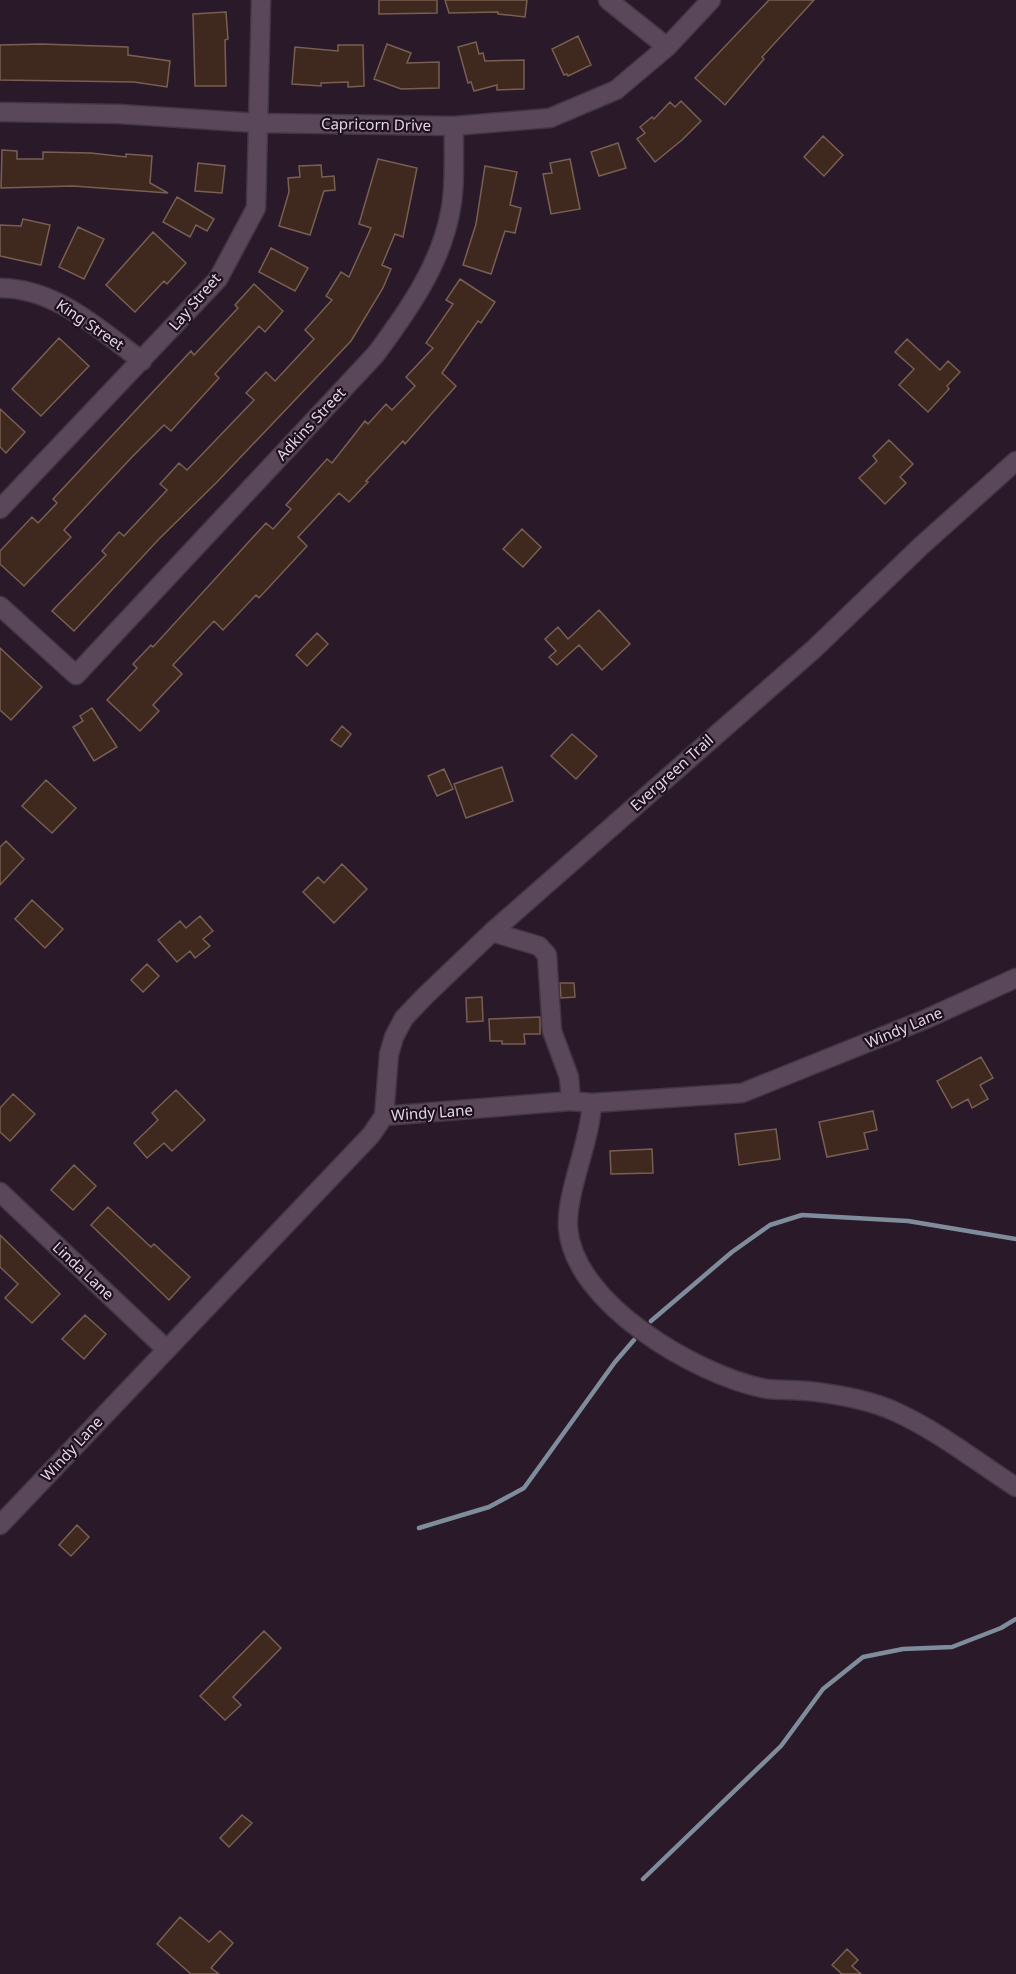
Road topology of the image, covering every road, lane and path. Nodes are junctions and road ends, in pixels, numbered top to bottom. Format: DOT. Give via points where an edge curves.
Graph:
graph roads {
  1 [pos="261,0"];
  2 [pos="608,0"];
  3 [pos="711,0"];
  4 [pos="667,47"];
  5 [pos="0,112"];
  6 [pos="258,123"];
  7 [pos="454,126"];
  8 [pos="0,288"];
  9 [pos="142,361"];
  10 [pos="1016,462"];
  11 [pos="0,509"];
  12 [pos="0,606"];
  13 [pos="492,932"];
  14 [pos="1016,978"];
  15 [pos="571,1101"];
  16 [pos="592,1103"];
  17 [pos="384,1116"];
  18 [pos="0,1192"];
  19 [pos="166,1349"];
  20 [pos="1016,1487"];
  21 [pos="0,1525"];
  1 -- 6 [label="street, Lay Street"];
  2 -- 4 [label="street"];
  3 -- 4 [label="street, Capricorn Drive"];
  4 -- 7 [label="street, Capricorn Drive" via="616,90 550,118"];
  5 -- 6 [label="street, Capricorn Drive" via="119,114"];
  6 -- 7 [label="street, Capricorn Drive"];
  6 -- 9 [label="street, Lay Street" via="256,208 218,279"];
  7 -- 12 [label="street, Adkins Street" via="450,213 415,301 376,354 76,675"];
  8 -- 9 [label="street, King Street" via="63,304"];
  9 -- 11 [label="street, Lay Street"];
  10 -- 13 [label="street, Evergreen Trail" via="814,649"];
  13 -- 15 [label="street" via="539,946 547,955 552,1031 569,1077"];
  13 -- 17 [label="street, Evergreen Trail" via="404,1018 389,1054"];
  14 -- 16 [label="street, Windy Lane" via="927,1019 742,1093"];
  15 -- 16 [label="street, Windy Lane"];
  15 -- 17 [label="street, Windy Lane"];
  16 -- 20 [label="street" via="591,1127 574,1187 568,1228 585,1274 623,1317 669,1350 721,1377 765,1389 846,1398 896,1412"];
  17 -- 19 [label="street, Windy Lane" via="371,1135"];
  18 -- 19 [label="street, Linda Lane"];
  19 -- 21 [label="street, Windy Lane"];
}
